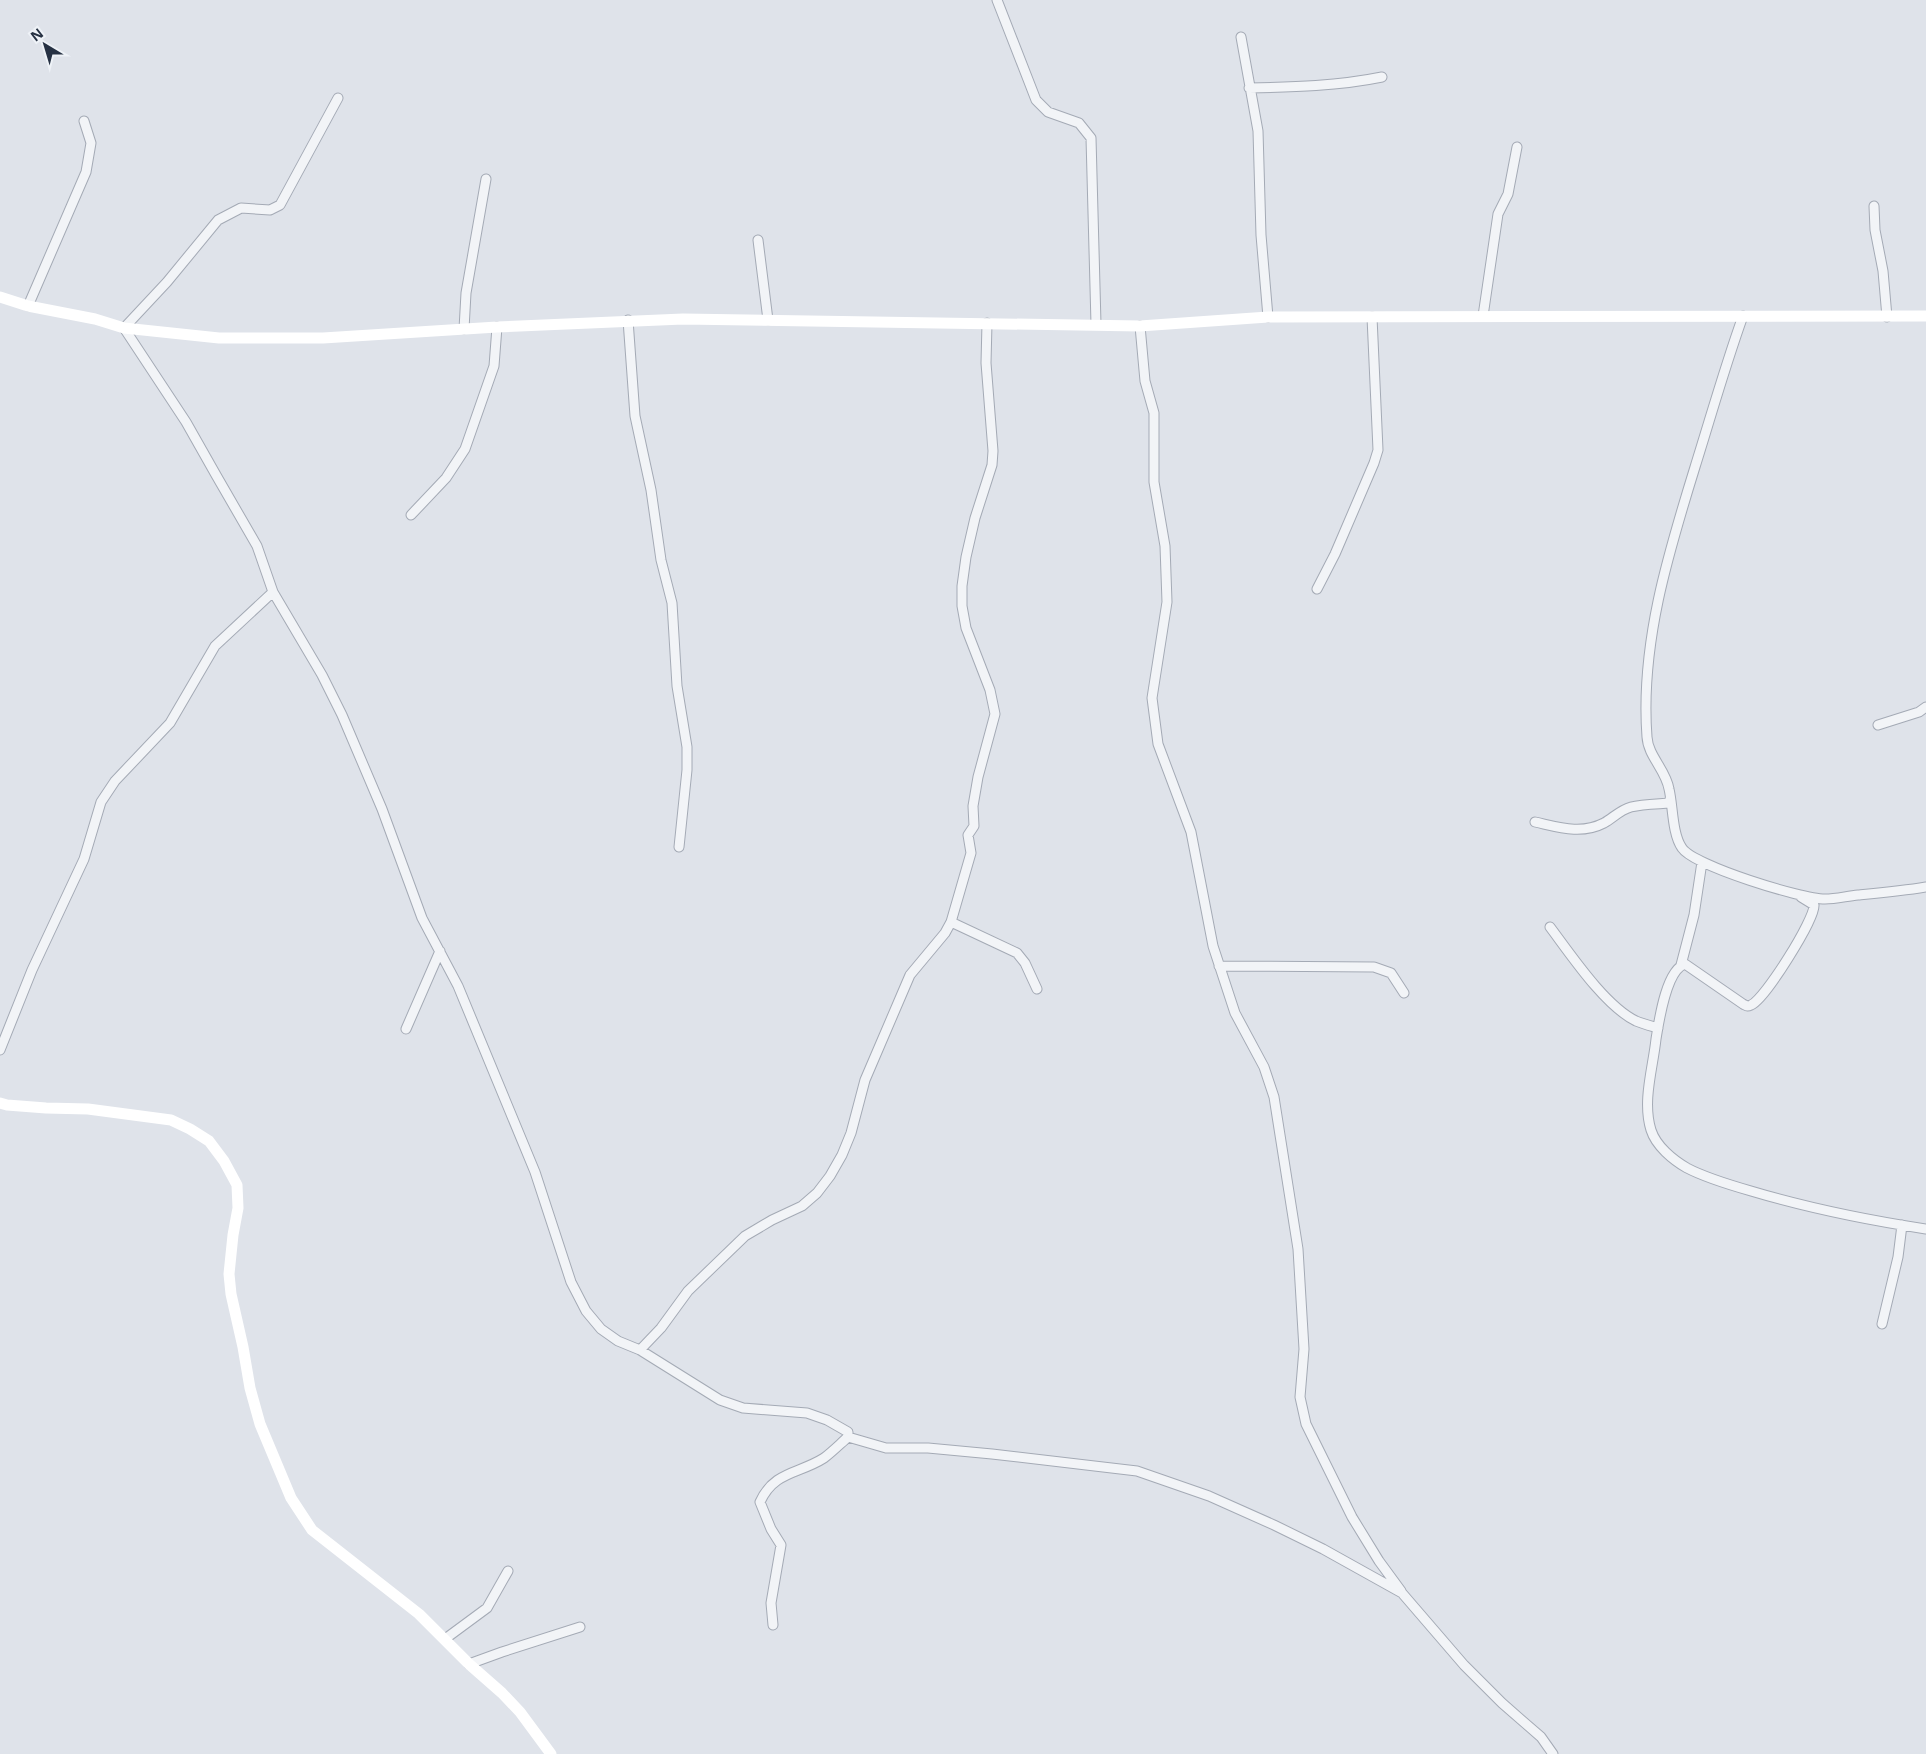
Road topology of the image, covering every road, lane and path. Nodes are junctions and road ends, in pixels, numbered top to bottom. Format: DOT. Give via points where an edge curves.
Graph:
graph roads {
  1 [pos="997,0"];
  2 [pos="1241,37"];
  3 [pos="1382,76"];
  4 [pos="1249,88"];
  5 [pos="338,98"];
  6 [pos="84,121"];
  7 [pos="1517,147"];
  8 [pos="486,179"];
  9 [pos="1874,206"];
  10 [pos="758,240"];
  11 [pos="0,297"];
  12 [pos="28,306"];
  13 [pos="1483,316"];
  14 [pos="1743,316"];
  15 [pos="1887,316"];
  16 [pos="1926,316"];
  17 [pos="1268,317"];
  18 [pos="1372,317"];
  19 [pos="628,320"];
  20 [pos="768,320"];
  21 [pos="987,323"];
  22 [pos="1096,324"];
  23 [pos="1140,326"];
  24 [pos="497,327"];
  25 [pos="124,328"];
  26 [pos="464,329"];
  27 [pos="410,515"];
  28 [pos="1317,589"];
  29 [pos="273,592"];
  30 [pos="1926,707"];
  31 [pos="1878,725"];
  32 [pos="1670,799"];
  33 [pos="1535,822"];
  34 [pos="679,847"];
  35 [pos="1702,862"];
  36 [pos="1926,887"];
  37 [pos="1799,896"];
  38 [pos="951,922"];
  39 [pos="1550,928"];
  40 [pos="440,952"];
  41 [pos="1220,966"];
  42 [pos="1680,966"];
  43 [pos="1038,989"];
  44 [pos="1404,993"];
  45 [pos="1658,1028"];
  46 [pos="406,1029"];
  47 [pos="0,1050"];
  48 [pos="0,1103"];
  49 [pos="1902,1225"];
  50 [pos="1926,1229"];
  51 [pos="1882,1324"];
  52 [pos="640,1350"];
  53 [pos="848,1437"];
  54 [pos="1379,1561"];
  55 [pos="508,1571"];
  56 [pos="1381,1582"];
  57 [pos="1402,1593"];
  58 [pos="773,1625"];
  59 [pos="580,1627"];
  60 [pos="445,1640"];
  61 [pos="469,1664"];
  62 [pos="551,1754"];
  63 [pos="1553,1754"];
  1 -- 22 [label="street" via="1036,100 1048,112 1079,123 1091,138"];
  2 -- 4 [label="street"];
  3 -- 4 [label="street" via="1302,87"];
  4 -- 17 [label="street" via="1258,131 1261,235"];
  5 -- 25 [label="street" via="280,205 270,210 241,208 218,220"];
  6 -- 12 [label="street" via="92,143 86,172"];
  7 -- 13 [label="street" via="1508,194 1498,214"];
  8 -- 26 [label="street" via="466,293"];
  9 -- 15 [label="street"];
  10 -- 20 [label="street"];
  11 -- 12 [label="main road"];
  12 -- 25 [label="main road"];
  13 -- 14 [label="main road"];
  13 -- 18 [label="main road"];
  14 -- 15 [label="main road"];
  14 -- 32 [label="street" via="1678,518 1653,626 1645,694 1646,739 1666,777"];
  15 -- 16 [label="main road"];
  17 -- 18 [label="main road"];
  17 -- 23 [label="main road"];
  18 -- 28 [label="street" via="1378,450"];
  19 -- 20 [label="main road"];
  19 -- 24 [label="main road"];
  19 -- 34 [label="street" via="635,416 672,603 677,686 687,747"];
  20 -- 21 [label="main road"];
  21 -- 22 [label="main road"];
  21 -- 38 [label="street" via="992,465 966,557 962,606 966,628 990,690 995,714 978,777 973,806 974,826 968,835 971,853"];
  22 -- 23 [label="main road"];
  23 -- 41 [label="street" via="1145,381 1154,413 1154,482 1165,546 1167,602 1152,698 1154,720 1158,744 1191,832 1213,946"];
  24 -- 26 [label="main road"];
  24 -- 27 [label="street" via="494,366 465,449 446,478"];
  25 -- 26 [label="main road" via="219,338 323,338"];
  25 -- 29 [label="street" via="186,422 257,546"];
  29 -- 40 [label="street" via="322,674 342,715 382,809 422,918"];
  29 -- 47 [label="street" via="215,646 170,723 115,782 101,802 84,859 32,970"];
  30 -- 31 [label="street"];
  32 -- 33 [label="street" via="1670,803 1631,807 1603,823 1582,830"];
  32 -- 35 [label="street" via="1681,848"];
  35 -- 37 [label="street"];
  35 -- 42 [label="street" via="1694,915"];
  36 -- 37 [label="street" via="1825,899"];
  37 -- 42 [label="street" via="1814,905 1809,922 1769,986 1751,1005 1743,1004 1690,966"];
  38 -- 43 [label="street" via="1017,953"];
  38 -- 52 [label="street" via="910,975 865,1080 851,1133 830,1176 802,1206 745,1236 688,1291"];
  39 -- 45 [label="street" via="1611,1003 1635,1021"];
  40 -- 46 [label="street"];
  40 -- 52 [label="street" via="458,986 535,1172 571,1282 586,1311 601,1329 618,1341"];
  41 -- 44 [label="street" via="1374,967 1391,973"];
  41 -- 54 [label="street" via="1235,1013 1264,1067 1274,1097 1298,1248 1304,1349 1300,1397 1306,1424 1352,1517"];
  42 -- 45 [label="street" via="1669,984"];
  45 -- 49 [label="street" via="1648,1109 1651,1131 1662,1149 1675,1160 1731,1185 1787,1202"];
  48 -- 60 [label="main road" via="88,1109 171,1120 209,1141 237,1185 231,1294 260,1424 290,1498 312,1530 419,1614"];
  49 -- 50 [label="street"];
  49 -- 51 [label="street"];
  52 -- 53 [label="street" via="720,1400 743,1408 807,1413 848,1432"];
  53 -- 56 [label="street" via="886,1448 992,1454 1137,1472 1208,1496 1274,1525"];
  53 -- 58 [label="street" via="823,1458 780,1478 765,1491 760,1502 781,1545 770,1603"];
  54 -- 56 [label="street"];
  54 -- 57 [label="street"];
  55 -- 60 [label="street" via="487,1608"];
  56 -- 57 [label="street"];
  57 -- 63 [label="street" via="1464,1665 1541,1737"];
  59 -- 61 [label="street"];
  60 -- 61 [label="main road"];
  61 -- 62 [label="main road" via="520,1712"];
}
